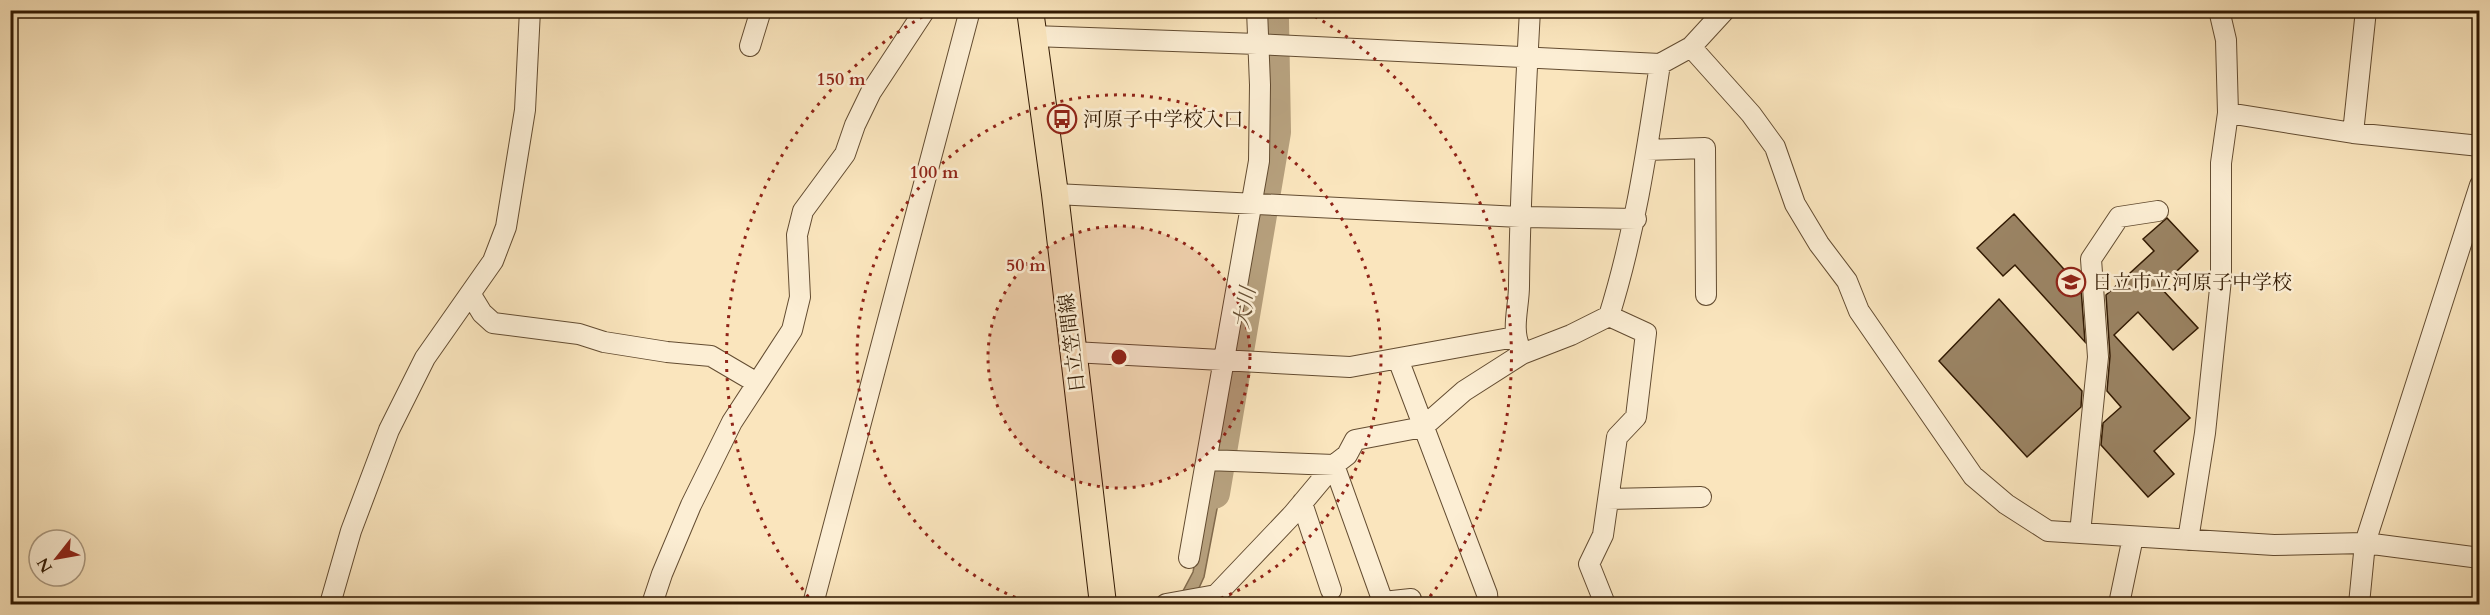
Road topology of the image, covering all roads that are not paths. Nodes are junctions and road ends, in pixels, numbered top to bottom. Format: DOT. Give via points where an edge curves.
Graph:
graph roads {
  1 [pos="530,10"];
  2 [pos="761,10"];
  3 [pos="925,10"];
  4 [pos="970,10"];
  5 [pos="1030,10"];
  6 [pos="1530,10"];
  7 [pos="1725,10"];
  8 [pos="2219,10"];
  9 [pos="2367,10"];
  10 [pos="1257,12"];
  11 [pos="1033,36"];
  12 [pos="750,45"];
  13 [pos="1268,45"];
  14 [pos="1691,47"];
  15 [pos="1527,57"];
  16 [pos="1660,64"];
  17 [pos="2228,113"];
  18 [pos="2353,133"];
  19 [pos="2480,146"];
  20 [pos="1647,150"];
  21 [pos="2480,185"];
  22 [pos="1055,194"];
  23 [pos="1260,203"];
  24 [pos="2158,211"];
  25 [pos="1520,217"];
  26 [pos="1636,219"];
  27 [pos="471,295"];
  28 [pos="1706,295"];
  29 [pos="1610,316"];
  30 [pos="1519,345"];
  31 [pos="1073,352"];
  32 [pos="1398,360"];
  33 [pos="1232,361"];
  34 [pos="757,383"];
  35 [pos="1424,427"];
  36 [pos="1215,460"];
  37 [pos="1334,465"];
  38 [pos="1701,497"];
  39 [pos="1608,499"];
  40 [pos="1302,503"];
  41 [pos="2080,533"];
  42 [pos="2133,537"];
  43 [pos="2188,540"];
  44 [pos="2365,543"];
  45 [pos="1189,558"];
  46 [pos="2480,558"];
  47 [pos="1331,590"];
  48 [pos="1180,601"];
  49 [pos="330,604"];
  50 [pos="652,604"];
  51 [pos="813,604"];
  52 [pos="1103,604"];
  53 [pos="1411,604"];
  54 [pos="1488,604"];
  55 [pos="1605,604"];
  56 [pos="2119,604"];
  57 [pos="2359,604"];
  1 -- 27 [label="street" via="525,110 506,227 493,261"];
  2 -- 12 [label="street"];
  3 -- 34 [label="street" via="871,92 845,154 803,211 797,235 800,297 792,330"];
  4 -- 51 [label="street"];
  5 -- 11 [label="main road, 日立笠間線"];
  6 -- 15 [label="street"];
  7 -- 14 [label="street"];
  8 -- 17 [label="street" via="2226,40"];
  9 -- 18 [label="street"];
  10 -- 13 [label="street"];
  11 -- 13 [label="street"];
  11 -- 22 [label="main road, 日立笠間線"];
  13 -- 15 [label="street"];
  13 -- 23 [label="street" via="1260,85"];
  14 -- 16 [label="street"];
  14 -- 41 [label="street" via="1775,147 1795,204 1847,281 1858,311 1973,476 2006,504 2048,531"];
  15 -- 16 [label="street"];
  15 -- 25 [label="street"];
  16 -- 20 [label="street"];
  17 -- 18 [label="street"];
  17 -- 43 [label="street" via="2221,163 2221,279 2205,433"];
  18 -- 19 [label="street"];
  20 -- 26 [label="street"];
  20 -- 28 [label="street" via="1705,148"];
  21 -- 44 [label="street"];
  22 -- 23 [label="street"];
  22 -- 31 [label="main road, 日立笠間線"];
  23 -- 25 [label="street"];
  23 -- 33 [label="street"];
  24 -- 41 [label="street" via="2119,217 2091,259 2098,357"];
  25 -- 26 [label="street"];
  25 -- 30 [label="street"];
  26 -- 29 [label="street"];
  27 -- 34 [label="street" via="493,323 711,356"];
  27 -- 49 [label="street" via="425,358 389,430 351,531"];
  29 -- 30 [label="street" via="1571,335"];
  29 -- 39 [label="street" via="1646,333 1636,417 1617,437"];
  30 -- 32 [label="street"];
  30 -- 35 [label="street"];
  31 -- 33 [label="street"];
  31 -- 52 [label="main road, 日立笠間線"];
  32 -- 33 [label="street" via="1350,367"];
  32 -- 35 [label="street"];
  33 -- 36 [label="street"];
  34 -- 50 [label="street" via="732,422 691,505"];
  35 -- 37 [label="street" via="1355,440 1347,455"];
  35 -- 54 [label="street"];
  36 -- 37 [label="street"];
  36 -- 45 [label="street"];
  37 -- 40 [label="street"];
  37 -- 53 [label="street" via="1383,602 1411,599"];
  38 -- 39 [label="street"];
  39 -- 55 [label="street" via="1603,535 1589,564"];
  40 -- 47 [label="street"];
  40 -- 48 [label="street" via="1216,596"];
  41 -- 42 [label="street"];
  42 -- 43 [label="street"];
  42 -- 56 [label="street"];
  43 -- 44 [label="street" via="2274,545"];
  44 -- 46 [label="street"];
  44 -- 57 [label="street"];
}
